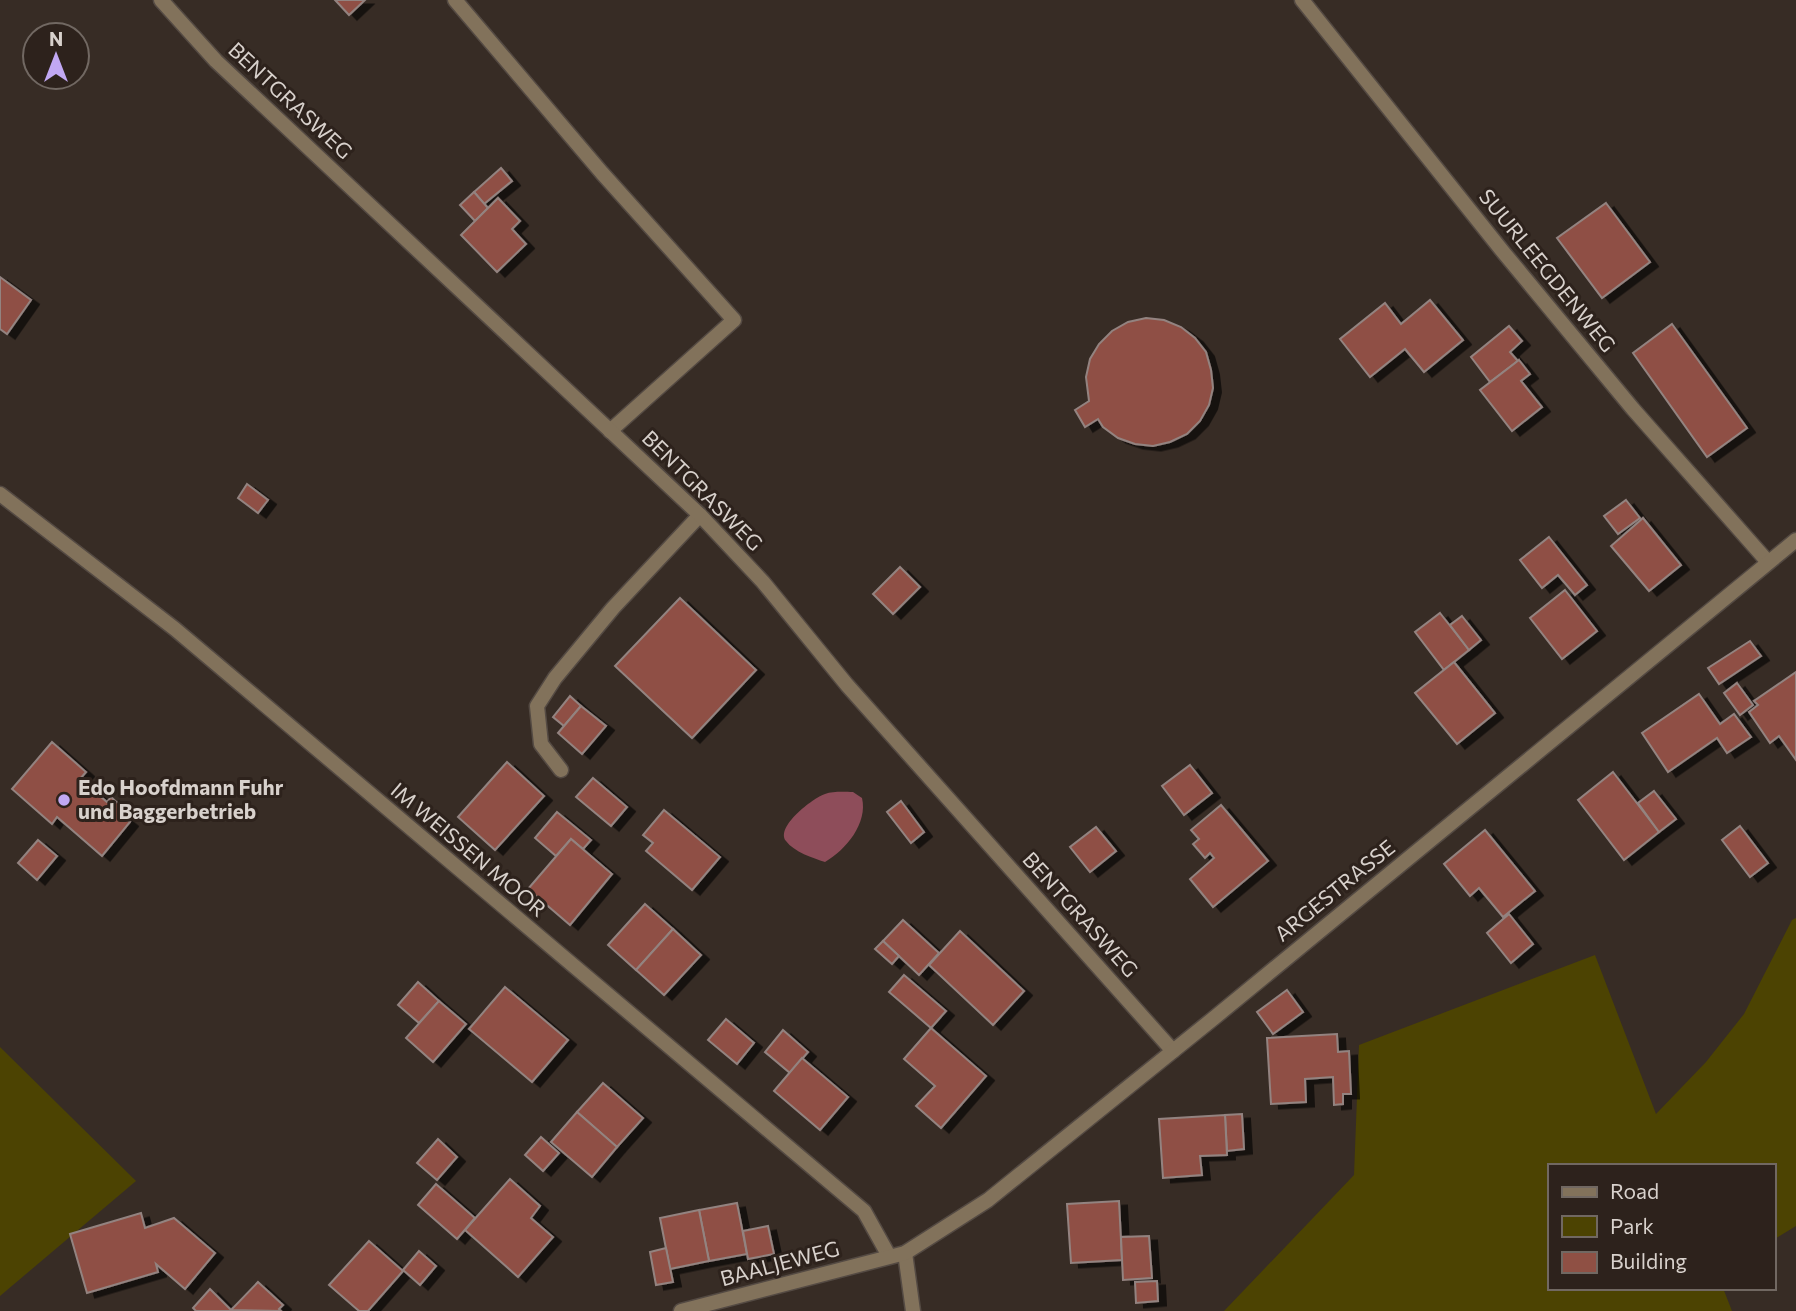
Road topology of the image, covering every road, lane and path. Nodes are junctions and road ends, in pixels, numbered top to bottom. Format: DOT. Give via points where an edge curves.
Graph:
graph roads {
  1 [pos="161,0"];
  2 [pos="455,0"];
  3 [pos="1302,0"];
  4 [pos="610,431"];
  5 [pos="0,494"];
  6 [pos="700,515"];
  7 [pos="1796,540"];
  8 [pos="1768,562"];
  9 [pos="561,770"];
  10 [pos="1173,1051"];
  11 [pos="905,1253"];
  12 [pos="889,1256"];
  13 [pos="681,1311"];
  14 [pos="913,1311"];
  1 -- 4 [label="street, BENTGRASWEG" via="216,61"];
  2 -- 4 [label="street" via="734,320"];
  3 -- 8 [label="street, SUURLEEGDENWEG" via="1633,409"];
  4 -- 6 [label="street, BENTGRASWEG"];
  5 -- 12 [label="street, IM WEISSEN MOOR" via="175,629 864,1211"];
  6 -- 9 [label="street" via="613,608 537,706 541,744"];
  6 -- 10 [label="street, BENTGRASWEG"];
  7 -- 8 [label="street, ARGESTRASSE"];
  8 -- 10 [label="street, ARGESTRASSE"];
  10 -- 11 [label="street, ARGESTRASSE" via="988,1200"];
  11 -- 12 [label="street, ARGESTRASSE"];
  11 -- 14 [label="street"];
  12 -- 13 [label="street, BAALJEWEG"];
}
